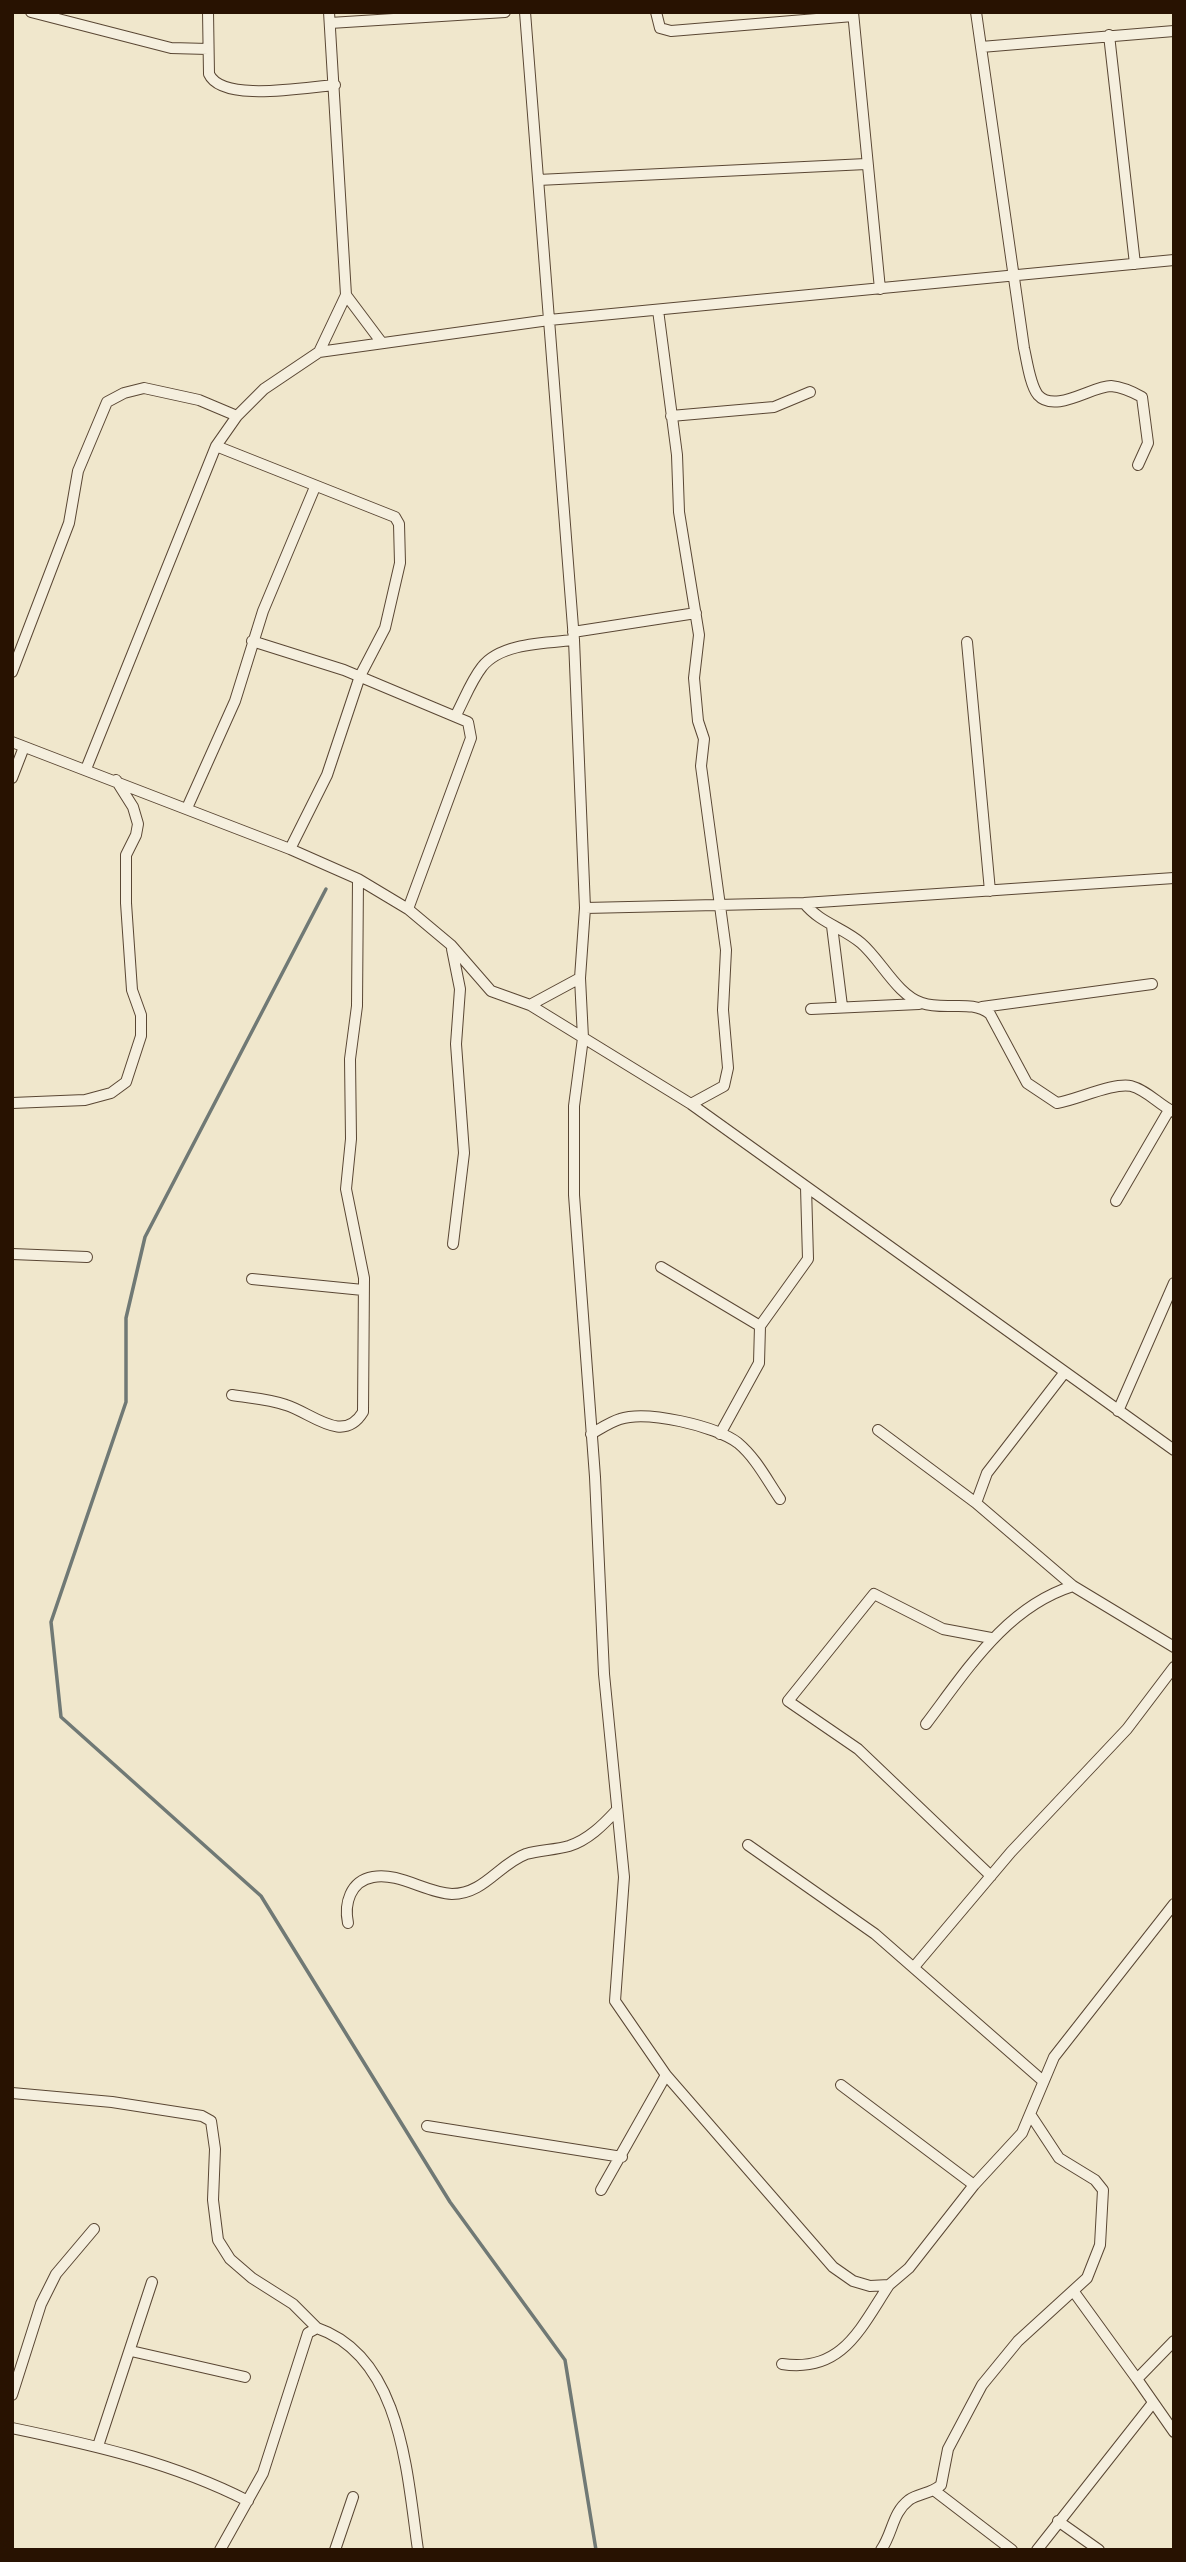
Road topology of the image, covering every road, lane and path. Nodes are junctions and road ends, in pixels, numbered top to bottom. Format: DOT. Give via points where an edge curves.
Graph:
graph roads {
  1 [pos="31,12"];
  2 [pos="208,12"];
  3 [pos="505,12"];
  4 [pos="525,12"];
  5 [pos="656,12"];
  6 [pos="976,12"];
  7 [pos="853,14"];
  8 [pos="329,18"];
  9 [pos="1174,31"];
  10 [pos="1109,35"];
  11 [pos="981,47"];
  12 [pos="208,49"];
  13 [pos="335,85"];
  14 [pos="866,164"];
  15 [pos="538,180"];
  16 [pos="1174,260"];
  17 [pos="1135,264"];
  18 [pos="1014,277"];
  19 [pos="880,289"];
  20 [pos="346,295"];
  21 [pos="658,310"];
  22 [pos="549,320"];
  23 [pos="382,343"];
  24 [pos="319,352"];
  25 [pos="810,392"];
  26 [pos="237,416"];
  27 [pos="671,416"];
  28 [pos="216,446"];
  29 [pos="1138,465"];
  30 [pos="315,487"];
  31 [pos="696,612"];
  32 [pos="573,636"];
  33 [pos="252,641"];
  34 [pos="967,642"];
  35 [pos="12,672"];
  36 [pos="360,676"];
  37 [pos="456,715"];
  38 [pos="12,742"];
  39 [pos="24,747"];
  40 [pos="86,769"];
  41 [pos="12,778"];
  42 [pos="116,780"];
  43 [pos="187,808"];
  44 [pos="290,849"];
  45 [pos="1174,878"];
  46 [pos="359,879"];
  47 [pos="990,891"];
  48 [pos="804,903"];
  49 [pos="717,906"];
  50 [pos="585,908"];
  51 [pos="408,909"];
  52 [pos="832,926"];
  53 [pos="451,945"];
  54 [pos="580,978"];
  55 [pos="1152,984"];
  56 [pos="925,1004"];
  57 [pos="530,1005"];
  58 [pos="842,1006"];
  59 [pos="982,1007"];
  60 [pos="811,1009"];
  61 [pos="583,1038"];
  62 [pos="12,1103"];
  63 [pos="691,1104"];
  64 [pos="1172,1111"];
  65 [pos="806,1187"];
  66 [pos="1116,1201"];
  67 [pos="453,1244"];
  68 [pos="12,1254"];
  69 [pos="86,1257"];
  70 [pos="660,1267"];
  71 [pos="252,1279"];
  72 [pos="1174,1283"];
  73 [pos="363,1290"];
  74 [pos="760,1326"];
  75 [pos="1065,1372"];
  76 [pos="232,1395"];
  77 [pos="1118,1411"];
  78 [pos="878,1430"];
  79 [pos="591,1434"];
  80 [pos="720,1434"];
  81 [pos="1174,1450"];
  82 [pos="780,1499"];
  83 [pos="976,1503"];
  84 [pos="1073,1586"];
  85 [pos="991,1638"];
  86 [pos="1174,1647"];
  87 [pos="1174,1667"];
  88 [pos="926,1724"];
  89 [pos="616,1811"];
  90 [pos="748,1845"];
  91 [pos="990,1876"];
  92 [pos="1174,1904"];
  93 [pos="348,1923"];
  94 [pos="914,1967"];
  95 [pos="666,2075"];
  96 [pos="1043,2081"];
  97 [pos="841,2084"];
  98 [pos="12,2093"];
  99 [pos="1032,2117"];
  100 [pos="427,2126"];
  101 [pos="622,2157"];
  102 [pos="974,2185"];
  103 [pos="601,2190"];
  104 [pos="94,2228"];
  105 [pos="152,2282"];
  106 [pos="889,2285"];
  107 [pos="1074,2292"];
  108 [pos="317,2328"];
  109 [pos="1174,2341"];
  110 [pos="131,2351"];
  111 [pos="782,2364"];
  112 [pos="246,2376"];
  113 [pos="1137,2379"];
  114 [pos="12,2395"];
  115 [pos="1152,2404"];
  116 [pos="12,2428"];
  117 [pos="1174,2432"];
  118 [pos="97,2446"];
  119 [pos="935,2491"];
  120 [pos="353,2497"];
  121 [pos="248,2501"];
  122 [pos="1058,2521"];
  123 [pos="220,2550"];
  124 [pos="335,2550"];
  125 [pos="418,2550"];
  126 [pos="881,2550"];
  127 [pos="1012,2550"];
  128 [pos="1037,2550"];
  129 [pos="1099,2550"];
  1 -- 12 [label="street" via="171,48"];
  2 -- 12 [label="street"];
  3 -- 8 [label="street"];
  4 -- 15 [label="street"];
  5 -- 7 [label="street" via="660,28 671,31"];
  6 -- 11 [label="street"];
  7 -- 14 [label="street"];
  8 -- 13 [label="street"];
  9 -- 10 [label="street"];
  10 -- 11 [label="street"];
  10 -- 17 [label="street"];
  11 -- 18 [label="street"];
  12 -- 13 [label="street" via="209,74 213,84 222,89 238,92"];
  13 -- 20 [label="street"];
  14 -- 15 [label="street"];
  14 -- 19 [label="street"];
  15 -- 22 [label="street"];
  16 -- 17 [label="street"];
  17 -- 18 [label="street"];
  18 -- 19 [label="street"];
  18 -- 29 [label="street" via="1024,348 1037,394 1057,401 1109,386 1142,397 1148,443"];
  19 -- 21 [label="street"];
  20 -- 23 [label="street"];
  20 -- 24 [label="street"];
  21 -- 22 [label="street"];
  21 -- 27 [label="street"];
  22 -- 23 [label="street"];
  22 -- 32 [label="street"];
  23 -- 24 [label="street"];
  24 -- 26 [label="street" via="264,389"];
  25 -- 27 [label="street" via="774,407"];
  26 -- 28 [label="street"];
  26 -- 35 [label="street" via="199,400 144,388 107,402 78,471 69,523"];
  27 -- 31 [label="street" via="679,512"];
  28 -- 30 [label="street"];
  28 -- 40 [label="street"];
  30 -- 33 [label="street"];
  30 -- 36 [label="street" via="395,517 399,524 400,563 385,628"];
  31 -- 32 [label="street"];
  31 -- 49 [label="street" via="695,698 704,738 701,766"];
  32 -- 37 [label="street" via="494,656 482,666"];
  32 -- 50 [label="street"];
  33 -- 36 [label="street"];
  33 -- 43 [label="street" via="235,701"];
  34 -- 47 [label="street"];
  36 -- 37 [label="street"];
  36 -- 44 [label="street" via="327,775"];
  37 -- 51 [label="street" via="468,722 471,738"];
  38 -- 39 [label="street"];
  39 -- 40 [label="street"];
  39 -- 41 [label="street"];
  40 -- 42 [label="street"];
  42 -- 43 [label="street"];
  42 -- 62 [label="street" via="138,824 127,855 125,903 141,1036 127,1082 111,1093 85,1100"];
  43 -- 44 [label="street"];
  44 -- 46 [label="street"];
  45 -- 47 [label="street"];
  46 -- 51 [label="street"];
  46 -- 73 [label="street" via="346,1189"];
  47 -- 48 [label="street"];
  48 -- 49 [label="street"];
  48 -- 52 [label="street" via="814,916"];
  49 -- 50 [label="street"];
  49 -- 63 [label="street" via="726,950 723,1010 729,1068 724,1086"];
  50 -- 54 [label="street"];
  51 -- 53 [label="street"];
  52 -- 56 [label="street" via="861,943 912,999"];
  52 -- 58 [label="street"];
  53 -- 57 [label="street" via="491,991"];
  53 -- 67 [label="street" via="460,989 456,1044 464,1153"];
  54 -- 57 [label="street"];
  54 -- 61 [label="street"];
  55 -- 59 [label="street"];
  56 -- 58 [label="street"];
  56 -- 59 [label="street"];
  57 -- 61 [label="street"];
  58 -- 60 [label="street"];
  59 -- 64 [label="street" via="1027,1083 1057,1103 1114,1086 1131,1086"];
  61 -- 63 [label="street"];
  61 -- 79 [label="street" via="574,1106 574,1195"];
  63 -- 65 [label="street"];
  64 -- 66 [label="street"];
  65 -- 74 [label="street" via="808,1259"];
  65 -- 75 [label="street"];
  68 -- 69 [label="street"];
  70 -- 74 [label="street"];
  71 -- 73 [label="street"];
  72 -- 77 [label="street"];
  73 -- 76 [label="street" via="363,1412 357,1422 328,1426 286,1405"];
  74 -- 80 [label="street" via="759,1363"];
  75 -- 77 [label="street"];
  75 -- 83 [label="street" via="987,1473"];
  77 -- 81 [label="street"];
  78 -- 83 [label="street"];
  79 -- 80 [label="street" via="620,1418 649,1416 668,1417"];
  79 -- 89 [label="street"];
  80 -- 82 [label="street" via="752,1456"];
  83 -- 84 [label="street"];
  84 -- 85 [label="street" via="1049,1594"];
  84 -- 86 [label="street"];
  85 -- 88 [label="street"];
  85 -- 91 [label="street" via="943,1629 873,1594 788,1701 858,1749"];
  87 -- 91 [label="street" via="1127,1729"];
  89 -- 93 [label="street" via="597,1830 571,1845 527,1854 478,1889 452,1894 373,1877 359,1883 344,1906"];
  89 -- 95 [label="street" via="624,1877 615,2001"];
  90 -- 94 [label="street"];
  91 -- 94 [label="street"];
  92 -- 96 [label="street" via="1054,2057"];
  94 -- 96 [label="street"];
  95 -- 101 [label="street"];
  95 -- 106 [label="street" via="833,2267 853,2281"];
  96 -- 99 [label="street"];
  97 -- 102 [label="street"];
  98 -- 108 [label="street" via="112,2102 211,2121 218,2240 230,2259 293,2304"];
  99 -- 102 [label="street"];
  99 -- 107 [label="street" via="1059,2158 1096,2180 1103,2190 1100,2245 1087,2278"];
  100 -- 101 [label="street"];
  101 -- 103 [label="street"];
  102 -- 106 [label="street" via="909,2269"];
  104 -- 114 [label="street" via="64,2263 46,2294"];
  105 -- 110 [label="street"];
  106 -- 111 [label="street" via="855,2337 835,2355 807,2368"];
  107 -- 113 [label="street"];
  107 -- 119 [label="street" via="1018,2341 982,2385 948,2449 941,2485"];
  108 -- 121 [label="street" via="308,2333 262,2473"];
  108 -- 125 [label="street" via="348,2342 371,2368 391,2411 408,2479"];
  109 -- 113 [label="street"];
  110 -- 112 [label="street"];
  110 -- 118 [label="street"];
  113 -- 115 [label="street"];
  115 -- 117 [label="street"];
  115 -- 122 [label="street"];
  116 -- 118 [label="street"];
  118 -- 121 [label="street" via="205,2479"];
  119 -- 126 [label="street" via="911,2499 897,2512 890,2538"];
  119 -- 127 [label="street"];
  120 -- 124 [label="street"];
  121 -- 123 [label="street"];
  122 -- 128 [label="street"];
  122 -- 129 [label="street"];
}
